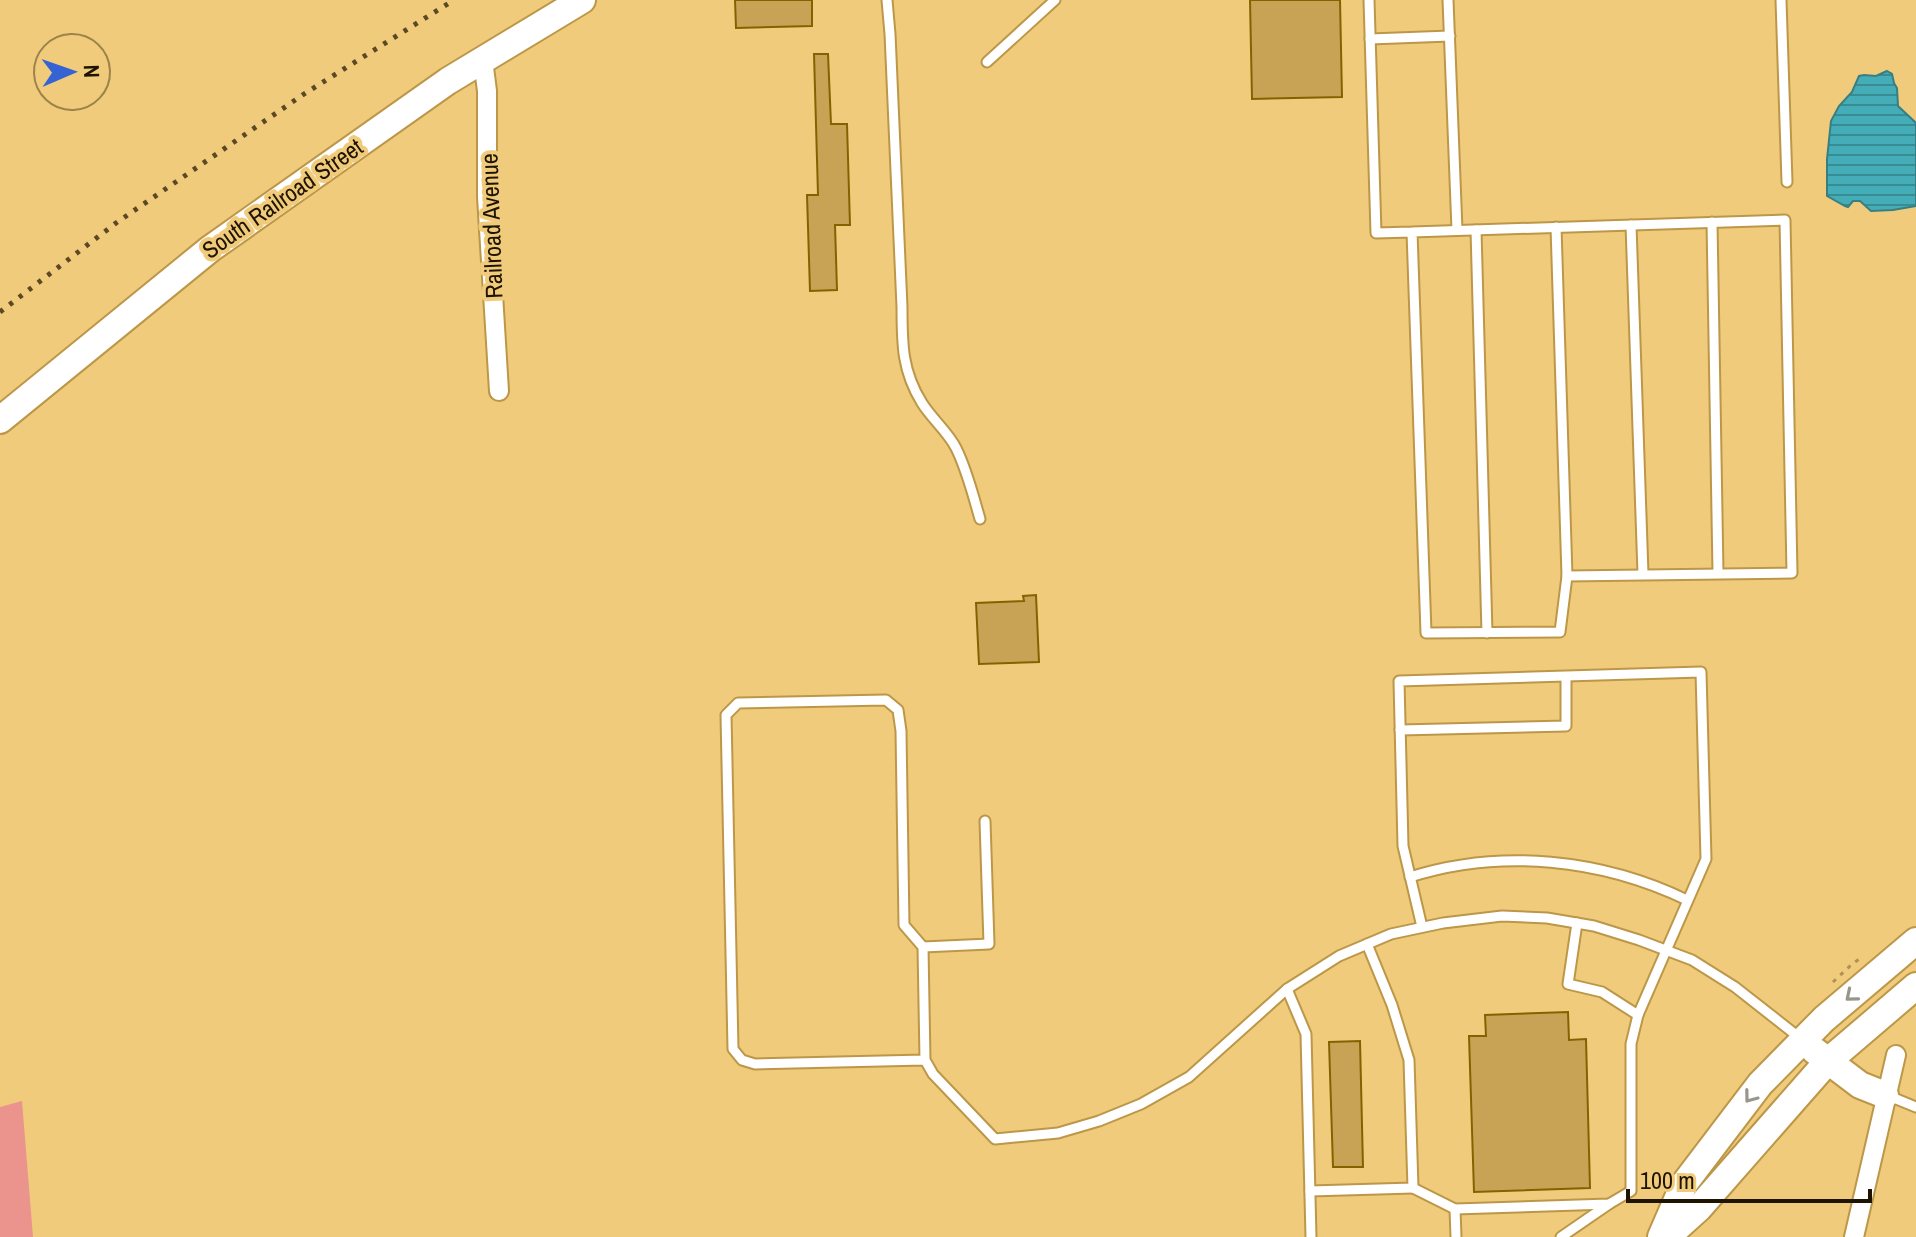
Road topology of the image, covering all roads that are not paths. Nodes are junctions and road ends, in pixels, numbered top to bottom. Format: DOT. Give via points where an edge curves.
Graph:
graph roads {
  1 [pos="582,0"];
  2 [pos="887,0"];
  3 [pos="1055,0"];
  4 [pos="1369,0"];
  5 [pos="1448,0"];
  6 [pos="1781,0"];
  7 [pos="1450,36"];
  8 [pos="1370,39"];
  9 [pos="483,60"];
  10 [pos="987,62"];
  11 [pos="1787,182"];
  12 [pos="1712,222"];
  13 [pos="1631,225"];
  14 [pos="1556,227"];
  15 [pos="1457,230"];
  16 [pos="1476,230"];
  17 [pos="1412,232"];
  18 [pos="499,391"];
  19 [pos="0,420"];
  20 [pos="980,519"];
  21 [pos="1718,573"];
  22 [pos="1643,574"];
  23 [pos="1567,576"];
  24 [pos="1487,633"];
  25 [pos="1566,677"];
  26 [pos="1400,730"];
  27 [pos="985,821"];
  28 [pos="1410,877"];
  29 [pos="1687,900"];
  30 [pos="1577,923"];
  31 [pos="1422,927"];
  32 [pos="1916,941"];
  33 [pos="1367,944"];
  34 [pos="923,947"];
  35 [pos="1665,950"];
  36 [pos="1916,986"];
  37 [pos="1287,989"];
  38 [pos="1638,1015"];
  39 [pos="1803,1041"];
  40 [pos="1896,1055"];
  41 [pos="925,1060"];
  42 [pos="1827,1062"];
  43 [pos="1885,1095"];
  44 [pos="1916,1107"];
  45 [pos="1413,1188"];
  46 [pos="1310,1191"];
  47 [pos="1609,1204"];
  48 [pos="1455,1209"];
  49 [pos="1311,1237"];
  50 [pos="1456,1237"];
  51 [pos="1561,1237"];
  52 [pos="1661,1237"];
  53 [pos="1667,1237"];
  54 [pos="1854,1237"];
  1 -- 9 [label="street, South Railroad Street"];
  2 -- 20 [label="lane" via="902,348 923,404 955,446"];
  3 -- 10 [label="lane"];
  4 -- 8 [label="lane"];
  5 -- 7 [label="lane"];
  6 -- 11 [label="lane"];
  7 -- 8 [label="lane"];
  7 -- 15 [label="lane"];
  8 -- 17 [label="lane" via="1376,233"];
  9 -- 18 [label="street, Railroad Avenue"];
  9 -- 19 [label="street, South Railroad Street" via="210,249"];
  12 -- 13 [label="lane"];
  12 -- 21 [label="lane"];
  12 -- 21 [label="lane" via="1785,220 1792,573"];
  13 -- 14 [label="lane"];
  13 -- 22 [label="lane"];
  14 -- 16 [label="lane"];
  14 -- 23 [label="lane"];
  15 -- 16 [label="lane"];
  15 -- 17 [label="lane"];
  16 -- 24 [label="lane"];
  17 -- 24 [label="lane" via="1426,633"];
  21 -- 22 [label="lane"];
  22 -- 23 [label="lane"];
  23 -- 24 [label="lane" via="1560,632"];
  25 -- 26 [label="lane" via="1566,726"];
  25 -- 26 [label="lane" via="1399,681"];
  25 -- 29 [label="lane" via="1701,672 1706,859"];
  26 -- 28 [label="lane" via="1403,846"];
  27 -- 34 [label="lane" via="989,944"];
  28 -- 29 [label="lane" via="1439,868 1534,860 1623,876"];
  28 -- 31 [label="lane"];
  29 -- 35 [label="lane"];
  30 -- 31 [label="lane" via="1502,916"];
  30 -- 35 [label="lane"];
  30 -- 38 [label="lane" via="1568,984 1602,992"];
  31 -- 33 [label="lane"];
  32 -- 39 [label="street, one-way"];
  33 -- 37 [label="lane"];
  33 -- 45 [label="lane" via="1409,1060"];
  34 -- 41 [label="lane"];
  34 -- 41 [label="lane" via="904,925 898,710 886,700 738,703 726,715 733,1049 742,1060 755,1064"];
  35 -- 38 [label="lane"];
  35 -- 39 [label="lane" via="1735,987"];
  36 -- 42 [label="street"];
  37 -- 41 [label="lane" via="1189,1077 1141,1104 1058,1133 995,1139"];
  37 -- 46 [label="lane" via="1306,1034"];
  38 -- 47 [label="lane" via="1631,1044 1631,1191"];
  39 -- 42 [label="street"];
  39 -- 52 [label="street, one-way" via="1760,1084 1684,1184"];
  40 -- 43 [label="street"];
  42 -- 43 [label="street"];
  42 -- 53 [label="street" via="1699,1208"];
  43 -- 44 [label="lane"];
  43 -- 54 [label="street"];
  45 -- 46 [label="lane"];
  45 -- 48 [label="lane"];
  46 -- 49 [label="lane"];
  47 -- 48 [label="lane"];
  47 -- 51 [label="lane"];
  48 -- 50 [label="lane"];
}
